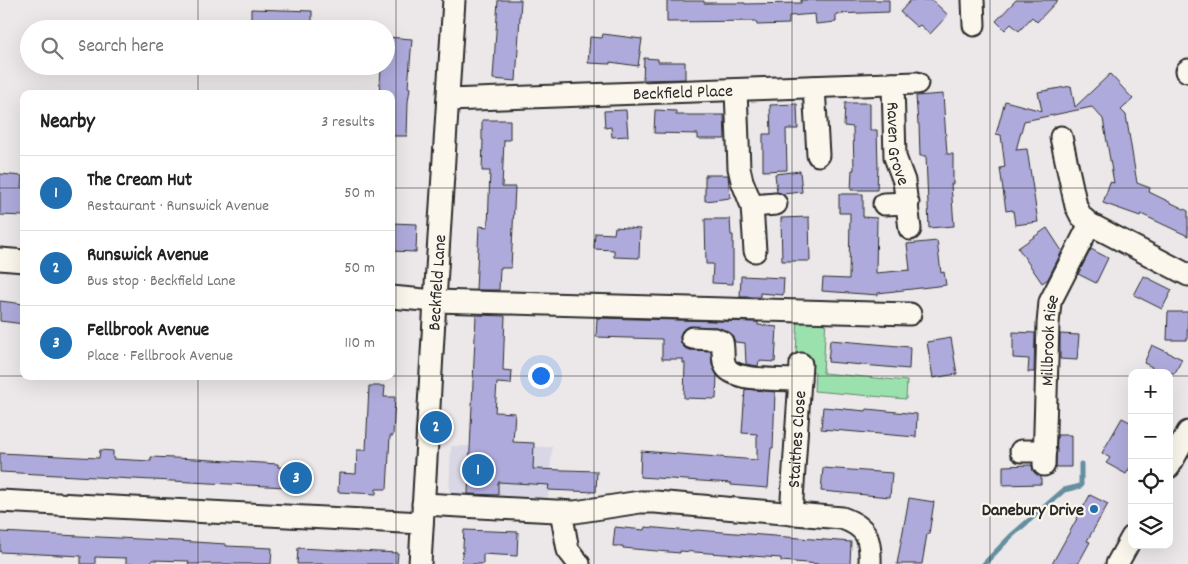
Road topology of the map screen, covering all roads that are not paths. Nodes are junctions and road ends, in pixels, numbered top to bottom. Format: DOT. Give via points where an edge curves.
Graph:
graph roads {
  1 [pos="454,0"];
  2 [pos="973,0"];
  3 [pos="974,25"];
  4 [pos="917,82"];
  5 [pos="893,84"];
  6 [pos="814,87"];
  7 [pos="736,90"];
  8 [pos="448,100"];
  9 [pos="1062,137"];
  10 [pos="818,155"];
  11 [pos="908,203"];
  12 [pos="776,204"];
  13 [pos="884,204"];
  14 [pos="752,206"];
  15 [pos="1090,224"];
  16 [pos="910,229"];
  17 [pos="755,251"];
  18 [pos="0,259"];
  19 [pos="20,261"];
  20 [pos="1188,275"];
  21 [pos="395,297"];
  22 [pos="435,301"];
  23 [pos="910,314"];
  24 [pos="692,338"];
  25 [pos="1188,432"];
  26 [pos="1021,451"];
  27 [pos="1173,460"];
  28 [pos="0,500"];
  29 [pos="561,511"];
  30 [pos="423,514"];
  31 [pos="791,514"];
  32 [pos="1128,544"];
  33 [pos="420,564"];
  34 [pos="579,564"];
  35 [pos="870,564"];
  36 [pos="1117,564"];
  1 -- 8 [label="street, Beckfield Lane"];
  2 -- 3 [label="street"];
  4 -- 5 [label="street, Beckfield Place"];
  5 -- 6 [label="street, Beckfield Place"];
  5 -- 11 [label="street, Raven Grove" via="895,156"];
  6 -- 7 [label="street, Beckfield Place"];
  6 -- 10 [label="street"];
  7 -- 8 [label="street, Beckfield Place"];
  7 -- 14 [label="street" via="739,168"];
  8 -- 22 [label="street, Beckfield Lane"];
  9 -- 15 [label="street" via="1076,206"];
  11 -- 13 [label="street, Raven Grove"];
  11 -- 16 [label="street, Raven Grove"];
  12 -- 14 [label="street"];
  14 -- 17 [label="street"];
  15 -- 20 [label="street"];
  15 -- 26 [label="street, Millbrook Rise" via="1050,302 1045,458"];
  18 -- 19 [label="street"];
  21 -- 22 [label="street"];
  22 -- 23 [label="street"];
  22 -- 30 [label="street, Beckfield Lane"];
  24 -- 31 [label="street, Staithes Close" via="715,338 722,342 725,365 731,373 742,377 801,372"];
  25 -- 27 [label="street"];
  28 -- 30 [label="street"];
  29 -- 30 [label="street"];
  29 -- 31 [label="street" via="655,502"];
  29 -- 34 [label="street" via="568,550"];
  30 -- 33 [label="street, Beckfield Lane"];
  31 -- 35 [label="street" via="855,522 868,538"];
  32 -- 36 [label="street"];
}
